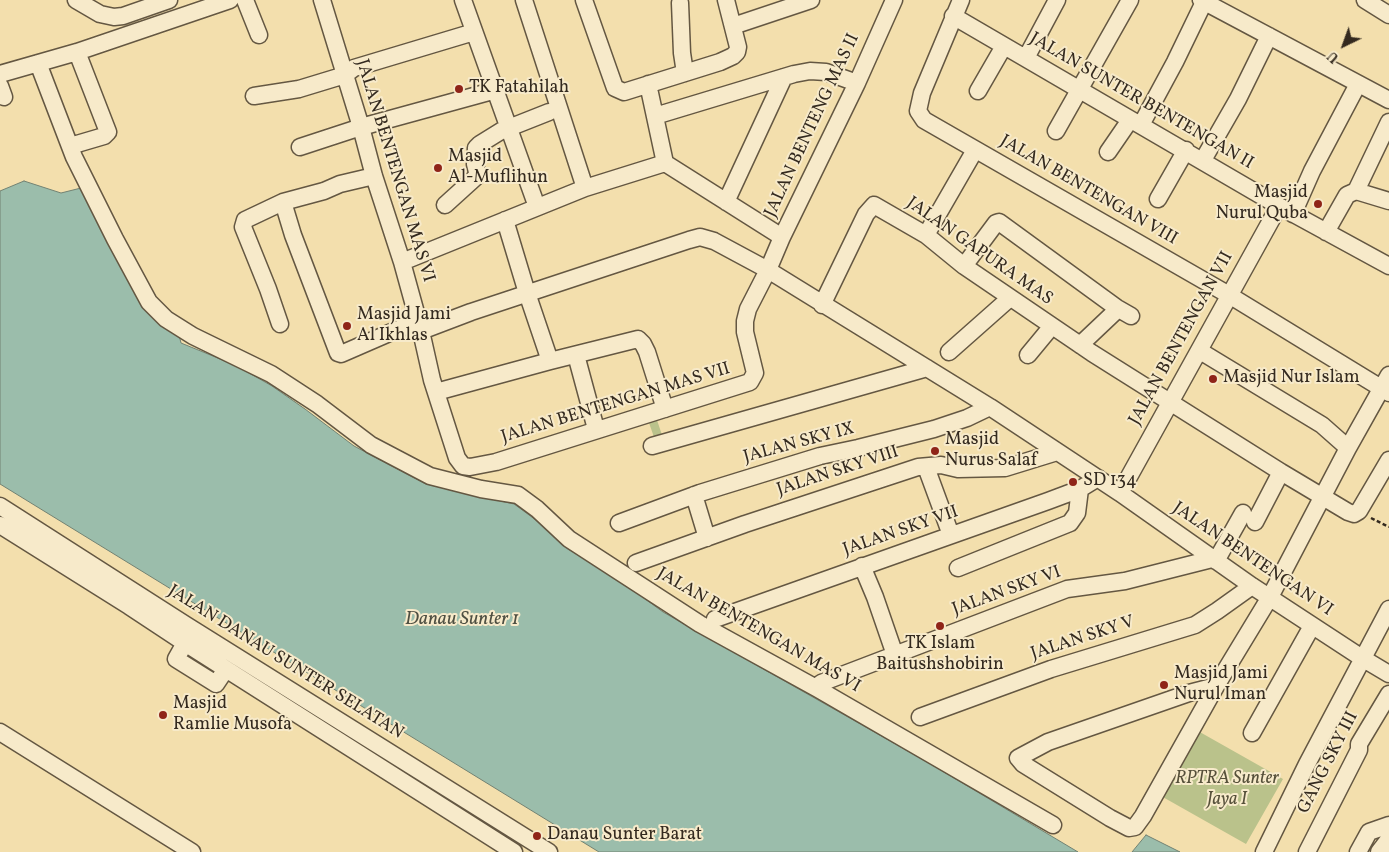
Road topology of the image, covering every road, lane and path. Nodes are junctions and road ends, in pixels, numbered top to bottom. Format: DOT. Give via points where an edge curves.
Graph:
graph roads {
  1 [pos="76,0"];
  2 [pos="169,0"];
  3 [pos="230,0"];
  4 [pos="245,0"];
  5 [pos="322,0"];
  6 [pos="463,0"];
  7 [pos="524,0"];
  8 [pos="584,0"];
  9 [pos="726,0"];
  10 [pos="811,0"];
  11 [pos="894,0"];
  12 [pos="961,0"];
  13 [pos="1057,0"];
  14 [pos="1130,0"];
  15 [pos="1203,0"];
  16 [pos="1365,0"];
  17 [pos="680,3"];
  18 [pos="953,16"];
  19 [pos="1389,16"];
  20 [pos="733,26"];
  21 [pos="474,32"];
  22 [pos="259,35"];
  23 [pos="1269,36"];
  24 [pos="1004,46"];
  25 [pos="77,52"];
  26 [pos="1026,58"];
  27 [pos="38,63"];
  28 [pos="685,73"];
  29 [pos="0,74"];
  30 [pos="345,74"];
  31 [pos="784,78"];
  32 [pos="857,83"];
  33 [pos="648,84"];
  34 [pos="1358,84"];
  35 [pos="496,90"];
  36 [pos="1079,90"];
  37 [pos="978,91"];
  38 [pos="254,96"];
  39 [pos="1389,100"];
  40 [pos="549,112"];
  41 [pos="655,116"];
  42 [pos="1135,122"];
  43 [pos="1389,122"];
  44 [pos="361,127"];
  45 [pos="509,127"];
  46 [pos="1056,131"];
  47 [pos="300,147"];
  48 [pos="976,150"];
  49 [pos="1186,150"];
  50 [pos="72,152"];
  51 [pos="1108,152"];
  52 [pos="1203,160"];
  53 [pos="665,163"];
  54 [pos="374,176"];
  55 [pos="585,188"];
  56 [pos="1356,190"];
  57 [pos="1158,199"];
  58 [pos="1389,201"];
  59 [pos="282,202"];
  60 [pos="726,202"];
  61 [pos="445,205"];
  62 [pos="537,207"];
  63 [pos="1286,210"];
  64 [pos="505,220"];
  65 [pos="1326,232"];
  66 [pos="926,234"];
  67 [pos="782,237"];
  68 [pos="402,262"];
  69 [pos="964,266"];
  70 [pos="1389,266"];
  71 [pos="768,270"];
  72 [pos="527,293"];
  73 [pos="1229,295"];
  74 [pos="1010,298"];
  75 [pos="822,304"];
  76 [pos="280,324"];
  77 [pos="419,326"];
  78 [pos="1052,326"];
  79 [pos="1080,345"];
  80 [pos="1200,351"];
  81 [pos="949,352"];
  82 [pos="576,355"];
  83 [pos="1028,355"];
  84 [pos="550,361"];
  85 [pos="929,370"];
  86 [pos="910,377"];
  87 [pos="1386,385"];
  88 [pos="436,392"];
  89 [pos="1170,402"];
  90 [pos="990,407"];
  91 [pos="665,409"];
  92 [pos="596,429"];
  93 [pos="652,446"];
  94 [pos="1348,448"];
  95 [pos="1057,452"];
  96 [pos="1389,460"];
  97 [pos="463,466"];
  98 [pos="926,467"];
  99 [pos="1281,472"];
  100 [pos="1098,478"];
  101 [pos="1080,489"];
  102 [pos="1120,493"];
  103 [pos="694,495"];
  104 [pos="1324,497"];
  105 [pos="0,506"];
  106 [pos="1359,512"];
  107 [pos="619,523"];
  108 [pos="1389,527"];
  109 [pos="2,532"];
  110 [pos="951,535"];
  111 [pos="707,538"];
  112 [pos="1214,560"];
  113 [pos="636,563"];
  114 [pos="862,566"];
  115 [pos="958,568"];
  116 [pos="1252,586"];
  117 [pos="1270,597"];
  118 [pos="1389,609"];
  119 [pos="715,619"];
  120 [pos="1312,626"];
  121 [pos="895,655"];
  122 [pos="1362,658"];
  123 [pos="1389,674"];
  124 [pos="821,683"];
  125 [pos="1216,686"];
  126 [pos="1389,694"];
  127 [pos="920,717"];
  128 [pos="0,732"];
  129 [pos="1252,733"];
  130 [pos="1053,825"];
  131 [pos="1388,827"];
  132 [pos="515,831"];
  133 [pos="507,850"];
  134 [pos="192,852"];
  135 [pos="549,852"];
  136 [pos="1264,852"];
  137 [pos="1307,852"];
  138 [pos="1358,852"];
  139 [pos="1379,852"];
  1 -- 2 [label="street" via="100,14 114,17"];
  3 -- 25 [label="street"];
  4 -- 22 [label="street"];
  5 -- 30 [label="street, JALAN BENTENGAN MAS VI"];
  6 -- 21 [label="street"];
  7 -- 55 [label="street"];
  8 -- 33 [label="street" via="614,88 624,92"];
  9 -- 20 [label="street"];
  10 -- 20 [label="street"];
  11 -- 32 [label="street, JALAN BENTENG MAS II"];
  12 -- 18 [label="street"];
  13 -- 26 [label="street"];
  14 -- 36 [label="street"];
  15 -- 23 [label="street"];
  15 -- 42 [label="street" via="1175,62"];
  16 -- 19 [label="street"];
  17 -- 28 [label="street"];
  18 -- 24 [label="street, JALAN SUNTER BENTENGAN II"];
  18 -- 48 [label="street, JALAN BENTENGAN VIII" via="918,111 927,123"];
  20 -- 28 [label="street" via="738,47 733,56"];
  21 -- 30 [label="street" via="354,68"];
  21 -- 35 [label="street"];
  23 -- 34 [label="street"];
  23 -- 52 [label="street"];
  24 -- 26 [label="street, JALAN SUNTER BENTENGAN II"];
  24 -- 37 [label="street"];
  25 -- 27 [label="street"];
  25 -- 50 [label="street" via="108,132"];
  26 -- 36 [label="street, JALAN SUNTER BENTENGAN II"];
  27 -- 29 [label="street"];
  27 -- 50 [label="street, JALAN BENTENGAN MAS VI"];
  28 -- 33 [label="street"];
  30 -- 38 [label="street" via="299,89"];
  30 -- 44 [label="street, JALAN BENTENGAN MAS VI"];
  31 -- 32 [label="street" via="810,71 826,72"];
  31 -- 41 [label="street"];
  31 -- 60 [label="street"];
  32 -- 67 [label="street, JALAN BENTENG MAS II"];
  33 -- 41 [label="street"];
  34 -- 39 [label="street"];
  34 -- 63 [label="street, JALAN BENTENGAN VII" via="1312,170"];
  35 -- 44 [label="street"];
  35 -- 45 [label="street"];
  36 -- 42 [label="street, JALAN SUNTER BENTENGAN II"];
  36 -- 46 [label="street"];
  40 -- 45 [label="street"];
  41 -- 53 [label="street"];
  42 -- 49 [label="street, JALAN SUNTER BENTENGAN II"];
  42 -- 51 [label="street"];
  43 -- 56 [label="street"];
  44 -- 47 [label="street"];
  44 -- 54 [label="street, JALAN BENTENGAN MAS VI"];
  45 -- 61 [label="street" via="476,148 477,176"];
  45 -- 62 [label="street"];
  48 -- 66 [label="street"];
  48 -- 73 [label="street, JALAN BENTENGAN VIII"];
  49 -- 52 [label="street, JALAN SUNTER BENTENGAN II"];
  49 -- 57 [label="street"];
  50 -- 130 [label="street, JALAN BENTENGAN MAS VI" via="141,288 149,302 166,319 193,336 271,374 372,445 430,476 518,495 537,508 569,539 700,624"];
  52 -- 63 [label="street, JALAN SUNTER BENTENGAN II"];
  53 -- 55 [label="street"];
  53 -- 60 [label="street"];
  54 -- 59 [label="street"];
  54 -- 68 [label="street, JALAN BENTENGAN MAS VI"];
  55 -- 62 [label="street"];
  56 -- 58 [label="street"];
  56 -- 65 [label="street" via="1347,195"];
  59 -- 76 [label="street" via="255,214 243,224"];
  59 -- 77 [label="street" via="338,353"];
  60 -- 67 [label="street"];
  62 -- 64 [label="street"];
  63 -- 65 [label="street, JALAN SUNTER BENTENGAN II"];
  63 -- 73 [label="street, JALAN BENTENGAN VII"];
  64 -- 68 [label="street"];
  64 -- 72 [label="street"];
  65 -- 70 [label="street, JALAN SUNTER BENTENGAN II"];
  66 -- 69 [label="street, JALAN GAPURA MAS"];
  66 -- 75 [label="street, JALAN GAPURA MAS" via="871,206"];
  67 -- 71 [label="street, JALAN BENTENG MAS II"];
  68 -- 77 [label="street, JALAN BENTENGAN MAS VI"];
  69 -- 74 [label="street, JALAN GAPURA MAS"];
  69 -- 79 [label="street" via="999,222 1125,312"];
  71 -- 72 [label="street" via="714,241 700,237"];
  71 -- 75 [label="street"];
  71 -- 91 [label="street, JALAN BENTENGAN MAS VII" via="744,321 755,373 753,378 746,384"];
  72 -- 77 [label="street"];
  72 -- 84 [label="street"];
  73 -- 80 [label="street, JALAN BENTENGAN VII"];
  73 -- 87 [label="street, JALAN BENTENGAN VIII"];
  74 -- 78 [label="street, JALAN GAPURA MAS"];
  74 -- 81 [label="street"];
  75 -- 85 [label="street"];
  77 -- 88 [label="street, JALAN BENTENGAN MAS VI"];
  78 -- 79 [label="street, JALAN GAPURA MAS"];
  78 -- 83 [label="street"];
  79 -- 89 [label="street, JALAN GAPURA MAS"];
  80 -- 89 [label="street, JALAN BENTENGAN VII"];
  80 -- 94 [label="street" via="1322,425"];
  82 -- 84 [label="street"];
  82 -- 91 [label="street" via="638,339 647,352"];
  82 -- 92 [label="street"];
  84 -- 88 [label="street"];
  85 -- 86 [label="street"];
  85 -- 90 [label="street"];
  85 -- 93 [label="street"];
  87 -- 94 [label="street"];
  88 -- 97 [label="street, JALAN BENTENGAN MAS VI" via="457,458"];
  89 -- 99 [label="street, JALAN GAPURA MAS"];
  89 -- 102 [label="street, JALAN BENTENGAN VII"];
  90 -- 95 [label="street"];
  90 -- 103 [label="street, JALAN SKY IX" via="934,429 820,456"];
  91 -- 92 [label="street, JALAN BENTENGAN MAS VII"];
  92 -- 97 [label="street, JALAN BENTENGAN MAS VII" via="496,462"];
  94 -- 104 [label="street"];
  95 -- 98 [label="street, JALAN SKY VIII" via="1005,468"];
  95 -- 100 [label="street"];
  96 -- 106 [label="street"];
  98 -- 110 [label="street"];
  98 -- 111 [label="street, JALAN SKY VIII"];
  99 -- 104 [label="street, JALAN GAPURA MAS"];
  99 -- 112 [label="street"];
  100 -- 101 [label="street, JALAN SKY VII"];
  100 -- 102 [label="street"];
  101 -- 110 [label="street, JALAN SKY VII"];
  101 -- 115 [label="street" via="1077,514 1070,523"];
  102 -- 112 [label="street, JALAN BENTENGAN VI"];
  103 -- 107 [label="street, JALAN SKY IX"];
  103 -- 111 [label="street"];
  104 -- 106 [label="street, JALAN GAPURA MAS" via="1348,512"];
  104 -- 117 [label="street"];
  105 -- 132 [label="street, JALAN DANAU SUNTER SELATAN"];
  106 -- 108 [label="path"];
  109 -- 133 [label="street, JALAN DANAU SUNTER SELATAN" via="129,606"];
  110 -- 114 [label="street, JALAN SKY VII"];
  111 -- 113 [label="street, JALAN SKY VIII"];
  112 -- 116 [label="street, JALAN BENTENGAN VI"];
  112 -- 121 [label="street, JALAN SKY VI" via="1125,581 1067,589"];
  114 -- 119 [label="street, JALAN SKY VII"];
  114 -- 121 [label="street"];
  116 -- 117 [label="street, JALAN BENTENGAN VI"];
  116 -- 127 [label="street, JALAN SKY V" via="1195,625 1051,669"];
  117 -- 120 [label="street, JALAN BENTENGAN VI"];
  117 -- 125 [label="street"];
  118 -- 122 [label="street"];
  120 -- 122 [label="street, JALAN BENTENGAN VI"];
  120 -- 129 [label="street"];
  121 -- 124 [label="street, JALAN SKY VI"];
  122 -- 123 [label="street, JALAN BENTENGAN VI"];
  122 -- 136 [label="street"];
  125 -- 125 [label="street" via="1048,742 1018,758 1110,818 1133,828"];
  126 -- 137 [label="street, GANG SKY III" via="1359,744 1359,750"];
  128 -- 134 [label="street"];
  131 -- 138 [label="street" via="1369,832"];
  131 -- 139 [label="street"];
  132 -- 133 [label="street"];
  132 -- 135 [label="street, JALAN DANAU SUNTER SELATAN"];
}
